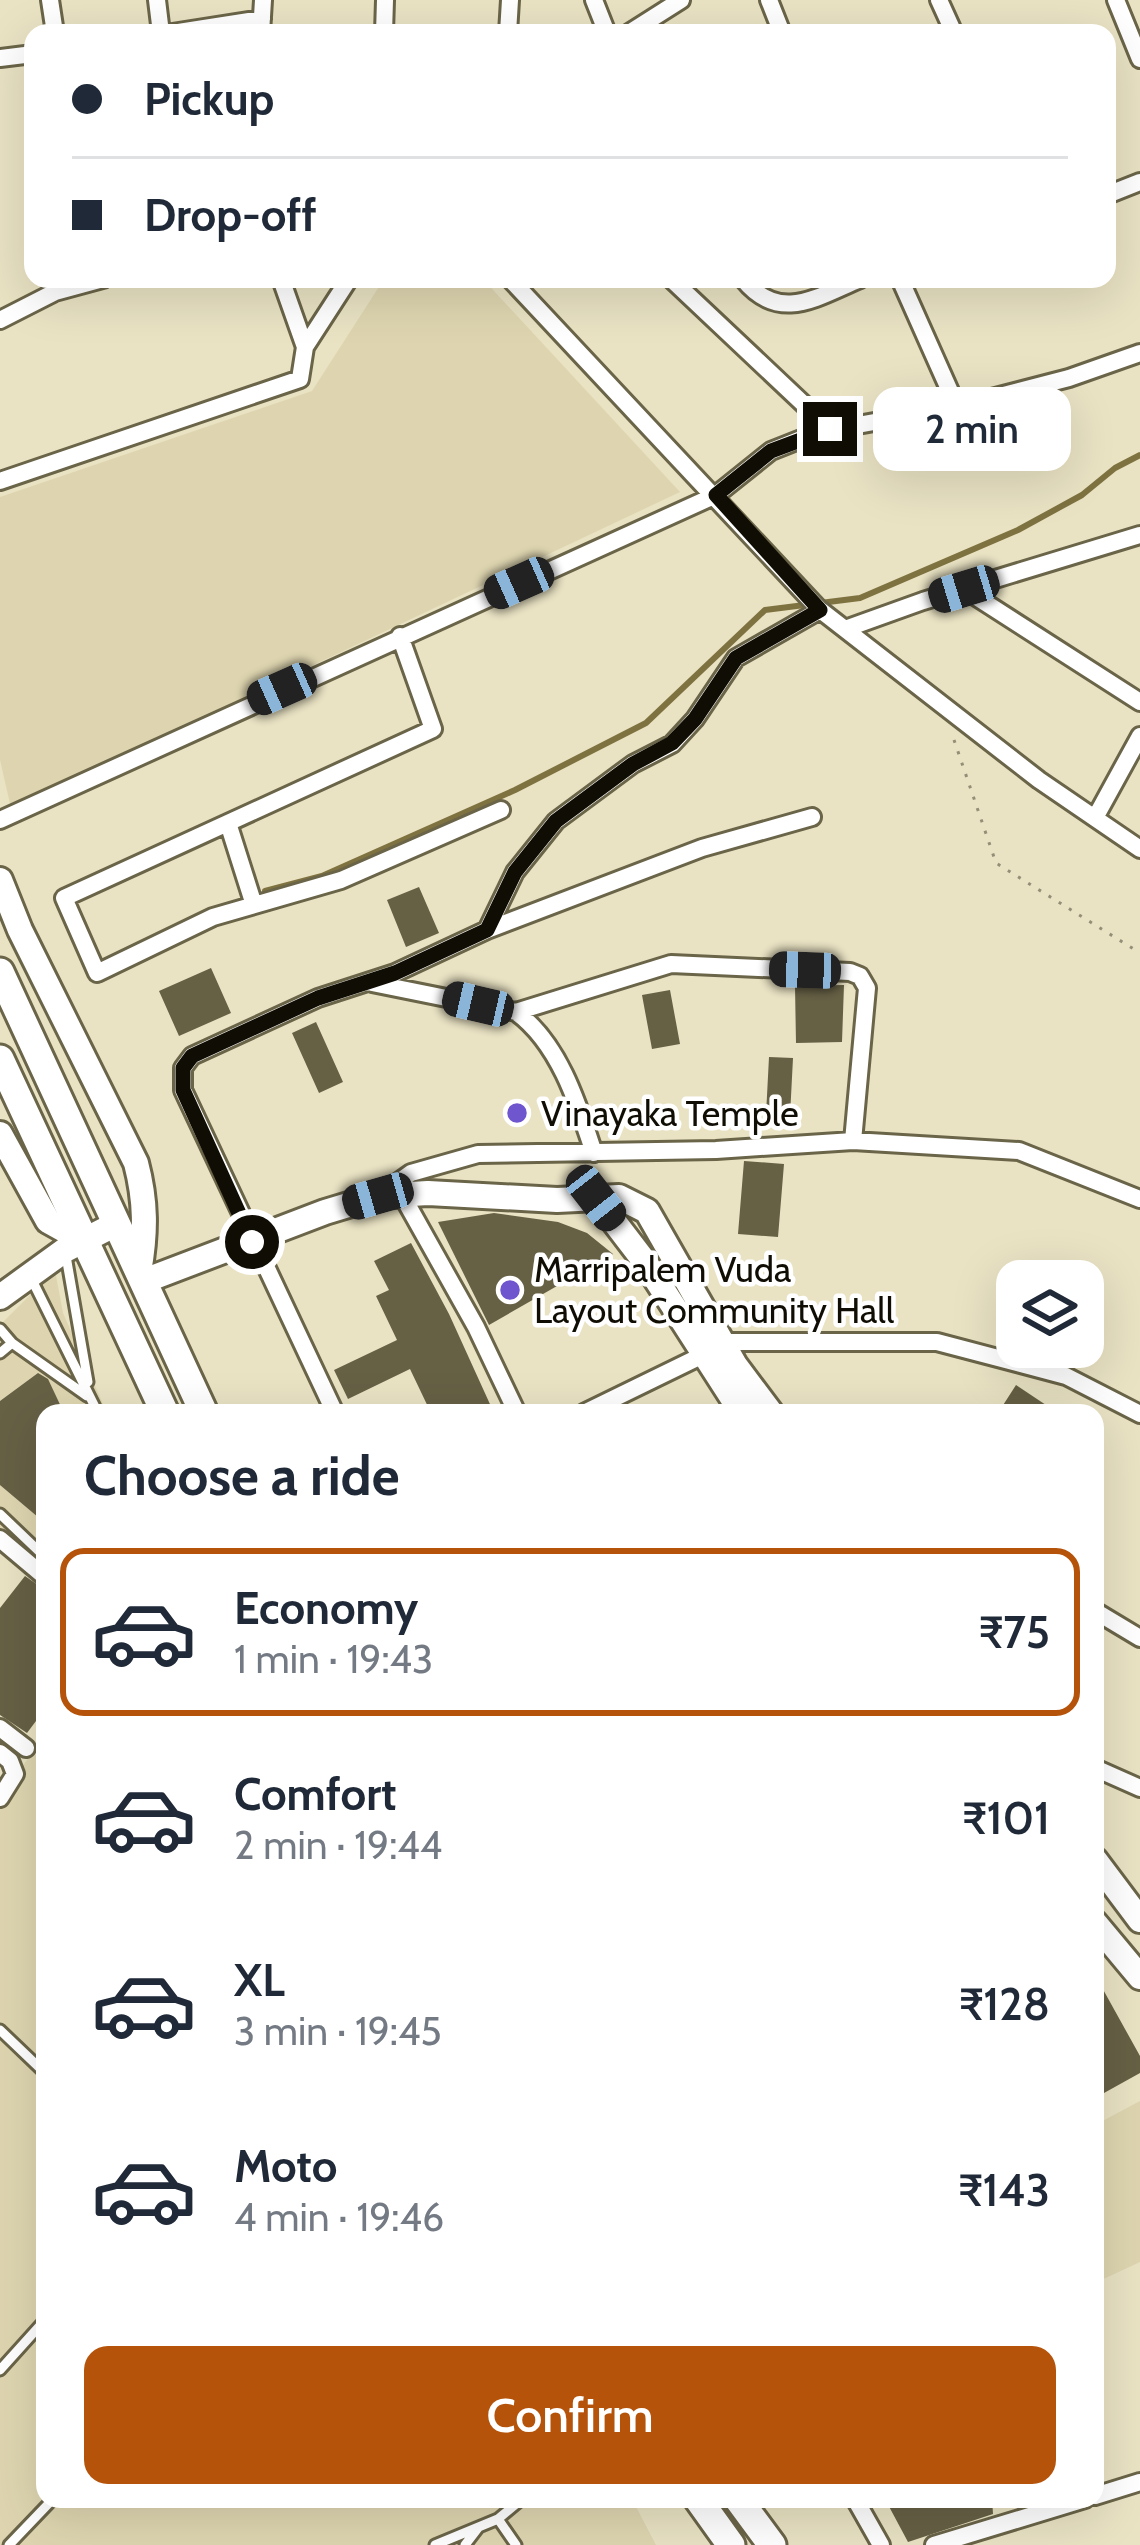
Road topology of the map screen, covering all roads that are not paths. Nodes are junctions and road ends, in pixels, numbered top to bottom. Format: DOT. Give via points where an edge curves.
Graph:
graph roads {
  1 [pos="681,0"];
  2 [pos="1116,0"];
  3 [pos="262,17"];
  4 [pos="223,24"];
  5 [pos="642,24"];
  6 [pos="1140,59"];
  7 [pos="69,288"];
  8 [pos="284,288"];
  9 [pos="343,288"];
  10 [pos="519,288"];
  11 [pos="680,288"];
  12 [pos="752,288"];
  13 [pos="838,288"];
  14 [pos="904,288"];
  15 [pos="0,320"];
  16 [pos="305,347"];
  17 [pos="1140,353"];
  18 [pos="957,407"];
  19 [pos="830,429"];
  20 [pos="0,481"];
  21 [pos="716,495"];
  22 [pos="1140,535"];
  23 [pos="964,589"];
  24 [pos="815,605"];
  25 [pos="844,629"];
  26 [pos="400,636"];
  27 [pos="1140,701"];
  28 [pos="1140,736"];
  29 [pos="501,810"];
  30 [pos="812,817"];
  31 [pos="1095,818"];
  32 [pos="0,820"];
  33 [pos="228,823"];
  34 [pos="1140,849"];
  35 [pos="0,880"];
  36 [pos="254,905"];
  37 [pos="487,930"];
  38 [pos="0,972"];
  39 [pos="367,982"];
  40 [pos="516,1012"];
  41 [pos="0,1059"];
  42 [pos="0,1134"];
  43 [pos="853,1142"];
  44 [pos="594,1153"];
  45 [pos="390,1195"];
  46 [pos="1140,1198"];
  47 [pos="116,1225"];
  48 [pos="252,1242"];
  49 [pos="74,1246"];
  50 [pos="30,1274"];
  51 [pos="142,1276"];
  52 [pos="0,1297"];
  53 [pos="0,1329"];
  54 [pos="12,1342"];
  55 [pos="714,1348"];
  56 [pos="0,1353"];
  57 [pos="91,1399"];
  58 [pos="94,1404"];
  59 [pos="161,1404"];
  60 [pos="200,1404"];
  61 [pos="331,1404"];
  62 [pos="513,1404"];
  63 [pos="602,1404"];
  64 [pos="738,1404"];
  65 [pos="763,1404"];
  66 [pos="1140,1414"];
  67 [pos="0,1514"];
  68 [pos="0,1539"];
  69 [pos="36,1548"];
  70 [pos="36,1569"];
  71 [pos="1104,1616"];
  72 [pos="1140,1638"];
  73 [pos="0,1727"];
  74 [pos="26,1748"];
  75 [pos="0,1753"];
  76 [pos="1104,1772"];
  77 [pos="1140,1788"];
  78 [pos="0,1798"];
  79 [pos="1104,1872"];
  80 [pos="1140,1920"];
  81 [pos="1104,1933"];
  82 [pos="1140,1977"];
  83 [pos="0,2030"];
  84 [pos="36,2064"];
  85 [pos="36,2330"];
  86 [pos="0,2370"];
  87 [pos="1140,2482"];
  88 [pos="1104,2493"];
  89 [pos="44,2508"];
  90 [pos="512,2508"];
  91 [pos="704,2508"];
  92 [pos="745,2508"];
  93 [pos="860,2508"];
  94 [pos="1055,2508"];
  95 [pos="498,2519"];
  96 [pos="478,2528"];
  97 [pos="9,2545"];
  98 [pos="435,2545"];
  99 [pos="465,2545"];
  100 [pos="516,2545"];
  101 [pos="730,2545"];
  102 [pos="772,2545"];
  103 [pos="881,2545"];
  104 [pos="934,2545"];
  1 -- 5 [label="street"];
  2 -- 6 [label="street"];
  3 -- 4 [label="street"];
  7 -- 15 [label="street"];
  8 -- 16 [label="street"];
  9 -- 16 [label="street"];
  10 -- 21 [label="street"];
  11 -- 19 [label="street"];
  12 -- 13 [label="street" via="777,304"];
  14 -- 18 [label="street"];
  16 -- 20 [label="street" via="300,379"];
  17 -- 18 [label="street"];
  18 -- 19 [label="street"];
  19 -- 21 [label="street" via="771,451"];
  21 -- 24 [label="street"];
  21 -- 26 [label="street"];
  22 -- 23 [label="street"];
  23 -- 25 [label="street"];
  23 -- 27 [label="street"];
  24 -- 25 [label="street"];
  24 -- 37 [label="street" via="736,658 672,743 556,821 515,872"];
  25 -- 31 [label="street"];
  26 -- 32 [label="street"];
  26 -- 33 [label="street" via="433,729"];
  28 -- 31 [label="street"];
  29 -- 36 [label="street" via="341,880"];
  30 -- 37 [label="street" via="702,848"];
  31 -- 34 [label="street"];
  33 -- 36 [label="street"];
  33 -- 36 [label="street" via="64,898 97,973"];
  35 -- 51 [label="street" via="136,1163 145,1199"];
  37 -- 39 [label="street"];
  38 -- 47 [label="main road"];
  39 -- 40 [label="street"];
  39 -- 48 [label="street" via="192,1056 183,1068 183,1090"];
  40 -- 43 [label="street" via="671,964 850,972 866,988"];
  40 -- 44 [label="street" via="536,1027 566,1081"];
  41 -- 49 [label="main road"];
  42 -- 49 [label="street" via="48,1221"];
  43 -- 44 [label="street"];
  43 -- 46 [label="street" via="1019,1151"];
  44 -- 45 [label="street" via="478,1154 411,1173"];
  45 -- 48 [label="street"];
  45 -- 55 [label="street" via="619,1197 647,1211"];
  45 -- 62 [label="street" via="476,1327"];
  47 -- 49 [label="street"];
  47 -- 51 [label="main road"];
  48 -- 51 [label="street"];
  48 -- 61 [label="street"];
  49 -- 50 [label="street"];
  49 -- 57 [label="lane"];
  49 -- 59 [label="main road"];
  50 -- 52 [label="street"];
  50 -- 57 [label="lane"];
  51 -- 60 [label="main road"];
  53 -- 54 [label="lane"];
  54 -- 56 [label="lane"];
  54 -- 57 [label="lane"];
  55 -- 63 [label="street"];
  55 -- 64 [label="street"];
  55 -- 65 [label="street"];
  55 -- 66 [label="street" via="937,1342 1066,1376"];
  57 -- 58 [label="lane"];
  67 -- 69 [label="lane"];
  68 -- 70 [label="street"];
  71 -- 72 [label="street"];
  73 -- 74 [label="street"];
  75 -- 78 [label="street" via="15,1774"];
  76 -- 77 [label="street"];
  79 -- 80 [label="street"];
  81 -- 82 [label="street"];
  83 -- 84 [label="lane"];
  85 -- 86 [label="lane"];
  87 -- 88 [label="street"];
  89 -- 97 [label="lane"];
  90 -- 95 [label="lane"];
  91 -- 101 [label="main road"];
  92 -- 102 [label="main road"];
  93 -- 103 [label="street"];
  94 -- 104 [label="street"];
  95 -- 96 [label="lane"];
  95 -- 100 [label="lane"];
  96 -- 98 [label="lane"];
  96 -- 99 [label="lane"];
}
